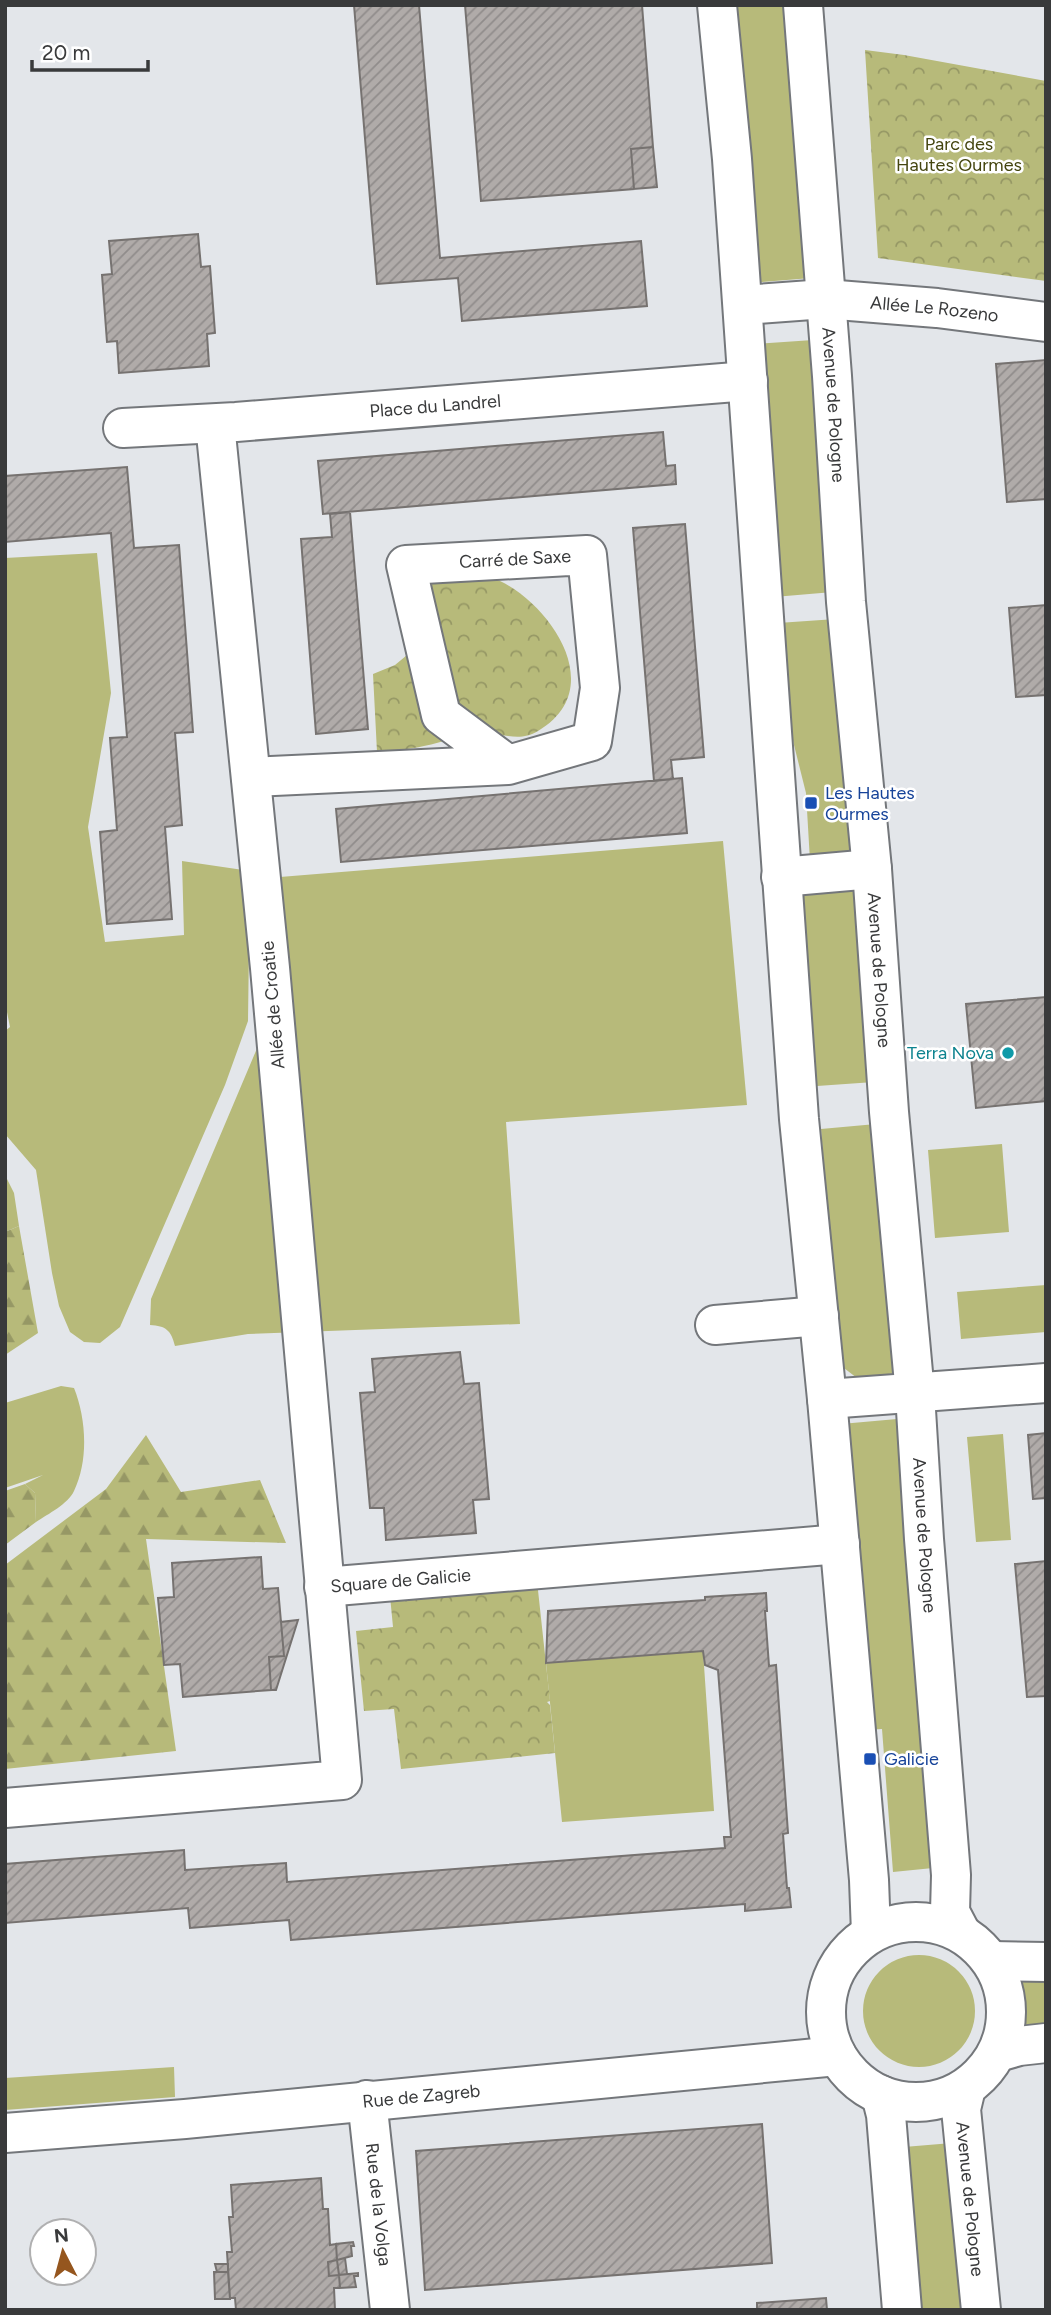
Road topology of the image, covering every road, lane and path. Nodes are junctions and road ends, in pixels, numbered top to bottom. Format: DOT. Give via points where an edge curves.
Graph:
graph roads {
  1 [pos="717,5"];
  2 [pos="803,5"];
  3 [pos="825,299"];
  4 [pos="743,305"];
  5 [pos="1046,322"];
  6 [pos="748,382"];
  7 [pos="215,424"];
  8 [pos="123,428"];
  9 [pos="508,765"];
  10 [pos="251,776"];
  11 [pos="872,869"];
  12 [pos="781,877"];
  13 [pos="819,1316"];
  14 [pos="715,1325"];
  15 [pos="1046,1383"];
  16 [pos="915,1394"];
  17 [pos="827,1399"];
  18 [pos="840,1544"];
  19 [pos="324,1587"];
  20 [pos="5,1808"];
  21 [pos="871,1933"];
  22 [pos="961,1933"];
  23 [pos="992,1961"];
  24 [pos="1046,1962"];
  25 [pos="1046,2043"];
  26 [pos="998,2052"];
  27 [pos="837,2056"];
  28 [pos="965,2088"];
  29 [pos="881,2095"];
  30 [pos="367,2101"];
  31 [pos="5,2133"];
  32 [pos="390,2310"];
  33 [pos="902,2310"];
  34 [pos="981,2310"];
  1 -- 4 [label="street"];
  2 -- 3 [label="street, Avenue de Pologne"];
  3 -- 4 [label="street, Allée Le Rozeno"];
  3 -- 5 [label="street, Allée Le Rozeno"];
  3 -- 11 [label="street, Avenue de Pologne" via="846,603"];
  4 -- 6 [label="street"];
  6 -- 7 [label="street, Place du Landrel"];
  6 -- 12 [label="street"];
  7 -- 8 [label="street, Place du Landrel"];
  7 -- 10 [label="street, Allée de Croatie"];
  9 -- 9 [label="street, Carré de Saxe" via="592,741 600,688 587,555 406,565 441,715"];
  9 -- 10 [label="street, Carré de Saxe"];
  10 -- 19 [label="street, Allée de Croatie"];
  11 -- 12 [label="street"];
  11 -- 16 [label="street, Avenue de Pologne"];
  12 -- 13 [label="street"];
  13 -- 14 [label="street"];
  13 -- 17 [label="street"];
  15 -- 16 [label="street"];
  16 -- 17 [label="street"];
  16 -- 22 [label="street, Avenue de Pologne" via="950,1912"];
  17 -- 18 [label="street"];
  18 -- 19 [label="street, Square de Galicie"];
  18 -- 21 [label="street"];
  19 -- 20 [label="street, Square de Galicie" via="342,1780"];
  21 -- 22 [label="street" via="916,1921"];
  21 -- 27 [label="street" via="850,1949 827,1993 825,2015"];
  22 -- 23 [label="street"];
  23 -- 24 [label="street"];
  23 -- 26 [label="street" via="1007,2006"];
  25 -- 26 [label="street"];
  26 -- 28 [label="street"];
  27 -- 29 [label="street" via="864,2087"];
  27 -- 30 [label="street, Rue de Zagreb"];
  28 -- 29 [label="street" via="924,2102 902,2102"];
  28 -- 34 [label="street, Avenue de Pologne" via="961,2109"];
  29 -- 33 [label="street"];
  30 -- 31 [label="street, Rue de Zagreb"];
  30 -- 32 [label="street, Rue de la Volga"];
}
